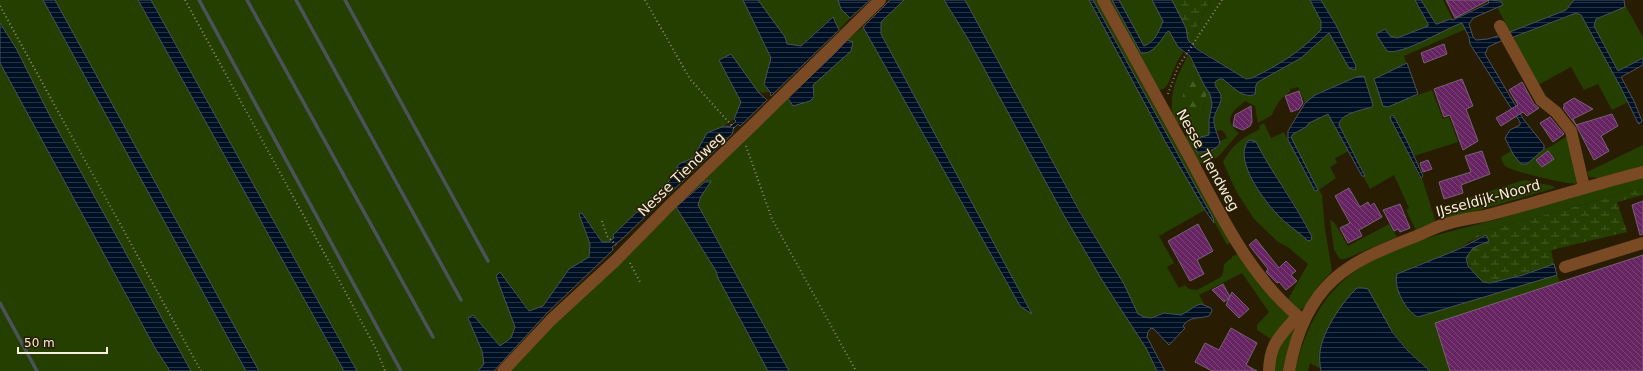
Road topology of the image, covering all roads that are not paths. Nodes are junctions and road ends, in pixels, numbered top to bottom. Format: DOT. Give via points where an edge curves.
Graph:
graph roads {
  1 [pos="880,0"];
  2 [pos="1103,0"];
  3 [pos="1500,26"];
  4 [pos="1643,172"];
  5 [pos="1584,187"];
  6 [pos="1643,243"];
  7 [pos="1565,266"];
  8 [pos="1301,319"];
  9 [pos="503,371"];
  10 [pos="1269,371"];
  11 [pos="1289,371"];
  1 -- 9 [label="street, Nesse Tiendweg" via="671,204 619,249"];
  2 -- 8 [label="street, Nesse Tiendweg" via="1246,256 1261,279"];
  3 -- 5 [label="street" via="1541,100 1556,112 1571,131"];
  4 -- 5 [label="street, IJsseldijk-Noord"];
  5 -- 8 [label="street, IJsseldijk-Noord" via="1488,215 1449,223 1381,250 1332,281"];
  6 -- 7 [label="street"];
  8 -- 10 [label="street, IJsseldijk-Noord" via="1279,337 1272,348"];
  8 -- 11 [label="street, IJsseldijk-Noord"];
}
